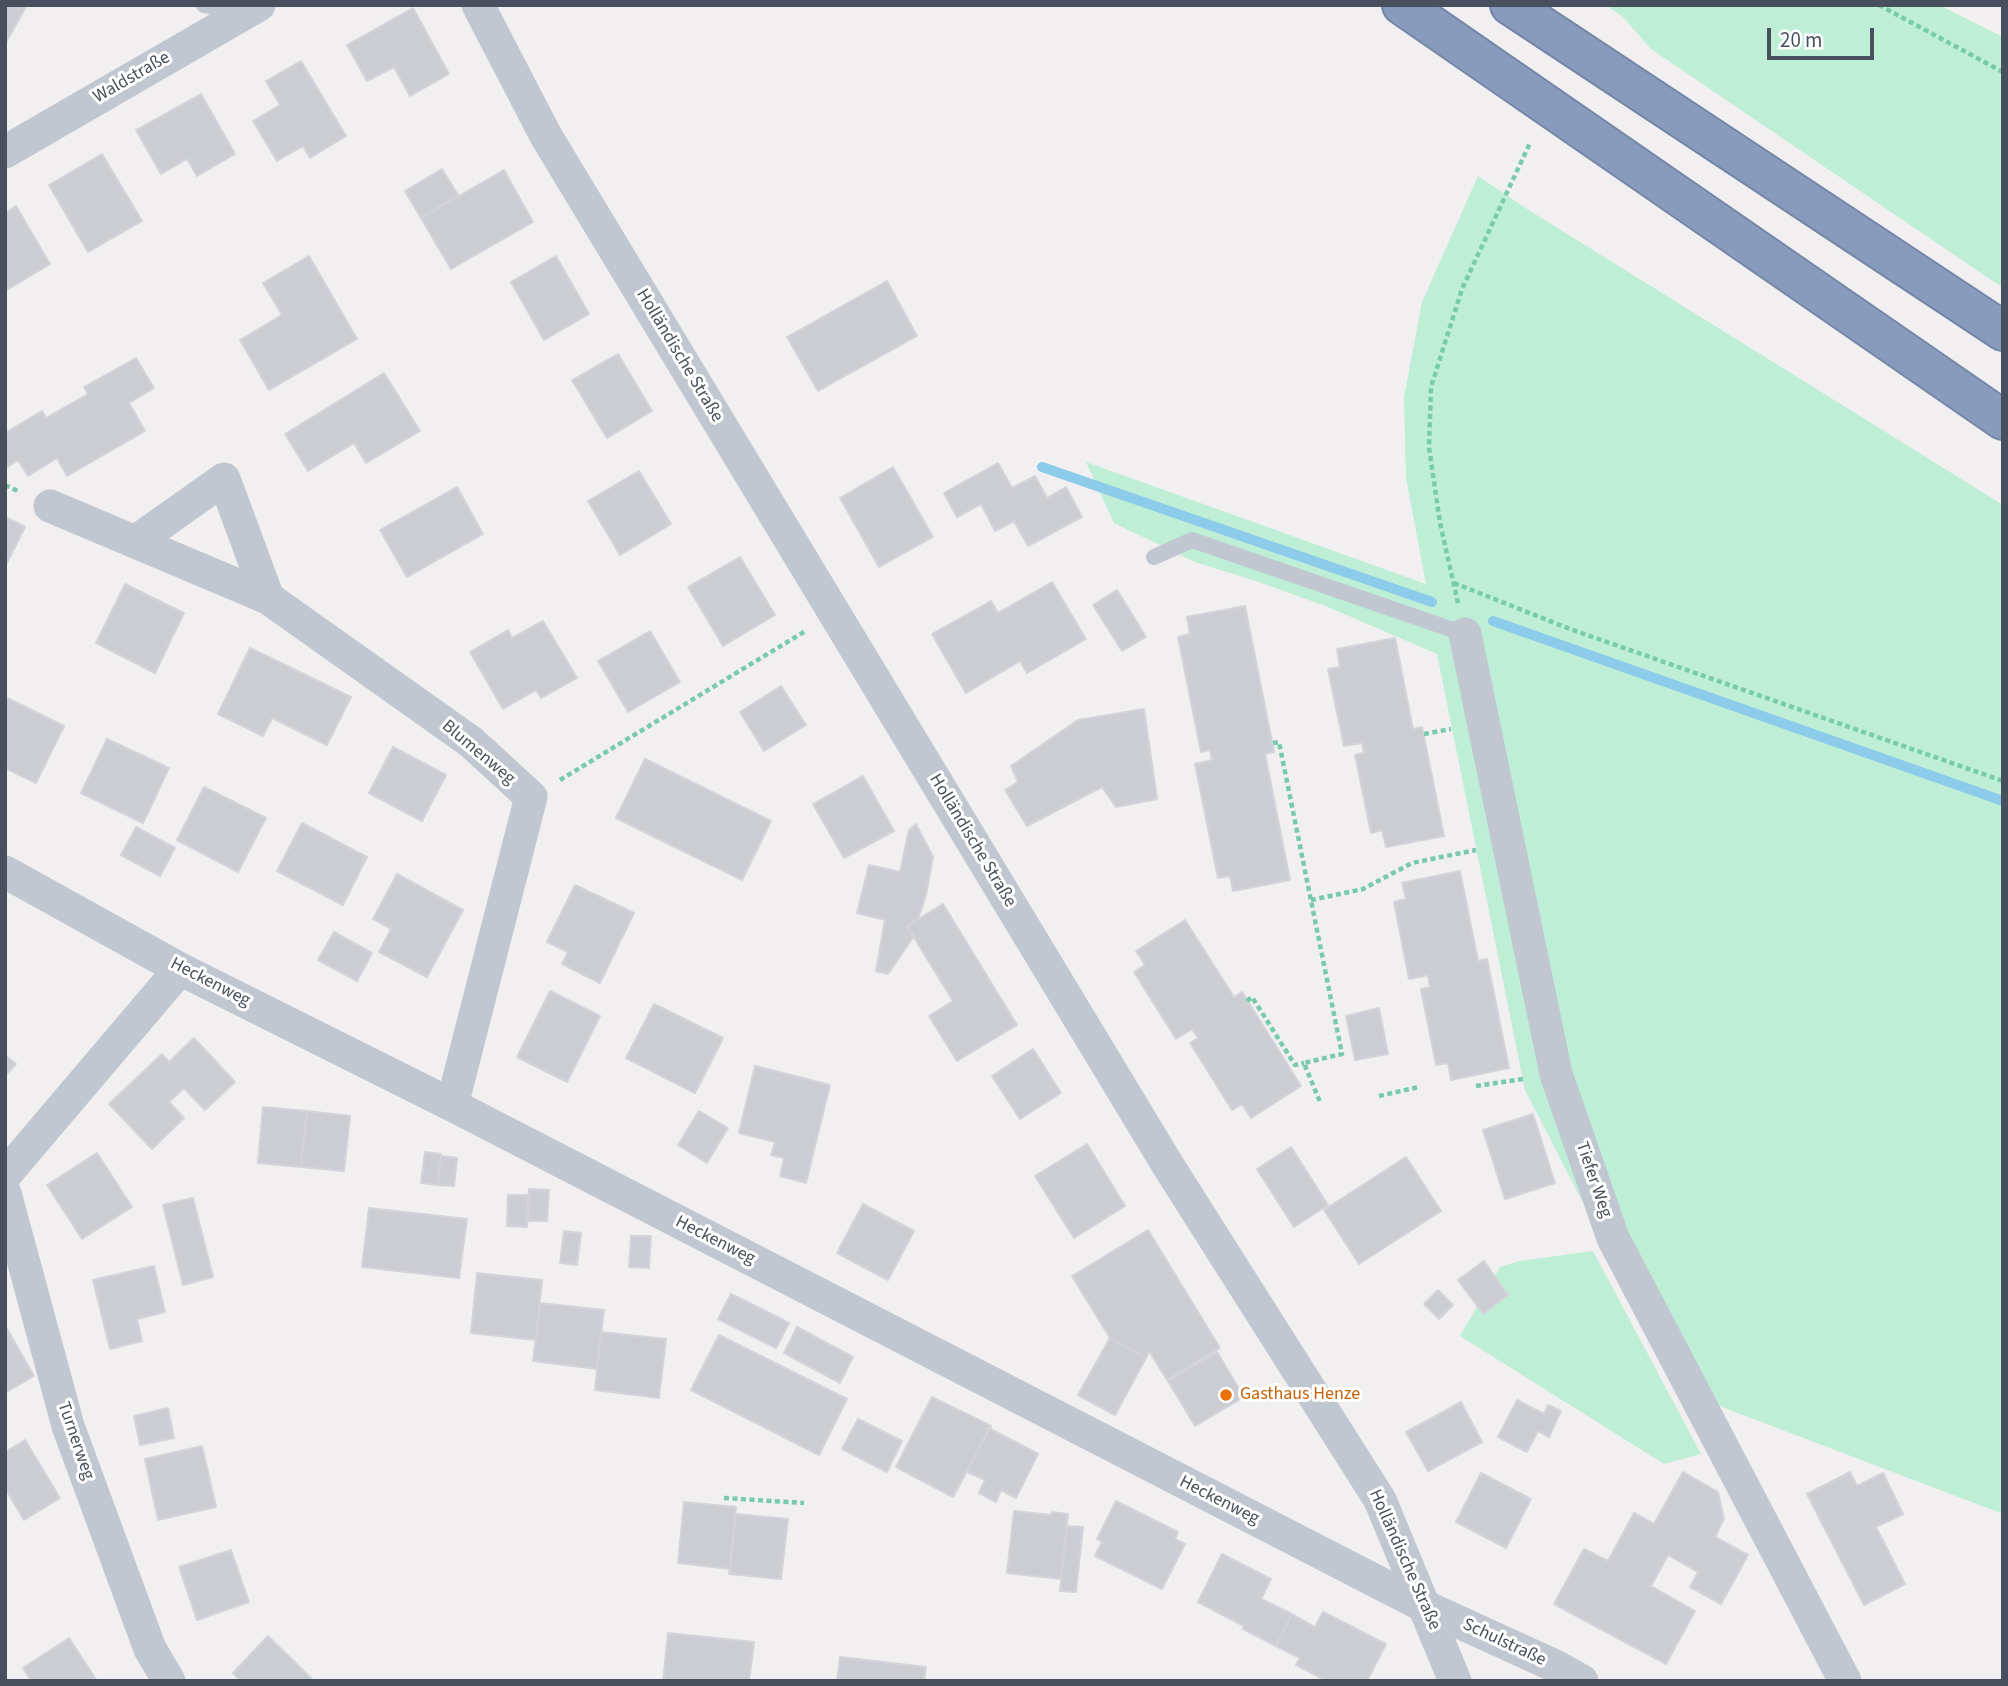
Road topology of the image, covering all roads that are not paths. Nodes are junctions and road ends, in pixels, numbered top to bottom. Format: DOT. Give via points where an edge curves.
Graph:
graph roads {
  1 [pos="204,5"];
  2 [pos="478,5"];
  3 [pos="1402,5"];
  4 [pos="1510,5"];
  5 [pos="253,8"];
  6 [pos="5,152"];
  7 [pos="2003,331"];
  8 [pos="2003,420"];
  9 [pos="50,506"];
  10 [pos="135,542"];
  11 [pos="1154,556"];
  12 [pos="268,598"];
  13 [pos="1465,634"];
  14 [pos="5,872"];
  15 [pos="180,969"];
  16 [pos="452,1105"];
  17 [pos="5,1175"];
  18 [pos="5,1193"];
  19 [pos="1426,1607"];
  20 [pos="169,1681"];
  21 [pos="1455,1681"];
  22 [pos="1582,1681"];
  23 [pos="1846,1681"];
  1 -- 5 [label="lane"];
  2 -- 19 [label="street, Holländische Straße" via="546,136 1169,1167 1380,1500"];
  3 -- 8 [label="highway"];
  4 -- 7 [label="highway"];
  5 -- 6 [label="street, Waldstraße"];
  9 -- 10 [label="street, Blumenweg"];
  10 -- 12 [label="street, Blumenweg"];
  10 -- 12 [label="street" via="224,479"];
  11 -- 13 [label="lane" via="1192,540"];
  12 -- 16 [label="street, Blumenweg" via="471,742 531,797"];
  13 -- 23 [label="street, Tiefer Weg" via="1556,1074 1613,1238"];
  14 -- 15 [label="street, Heckenweg"];
  15 -- 16 [label="street, Heckenweg"];
  15 -- 17 [label="street"];
  16 -- 19 [label="street, Heckenweg"];
  18 -- 20 [label="street, Turnerweg" via="68,1426 150,1649"];
  19 -- 21 [label="street, Holländische Straße"];
  19 -- 22 [label="street, Schulstraße"];
}
